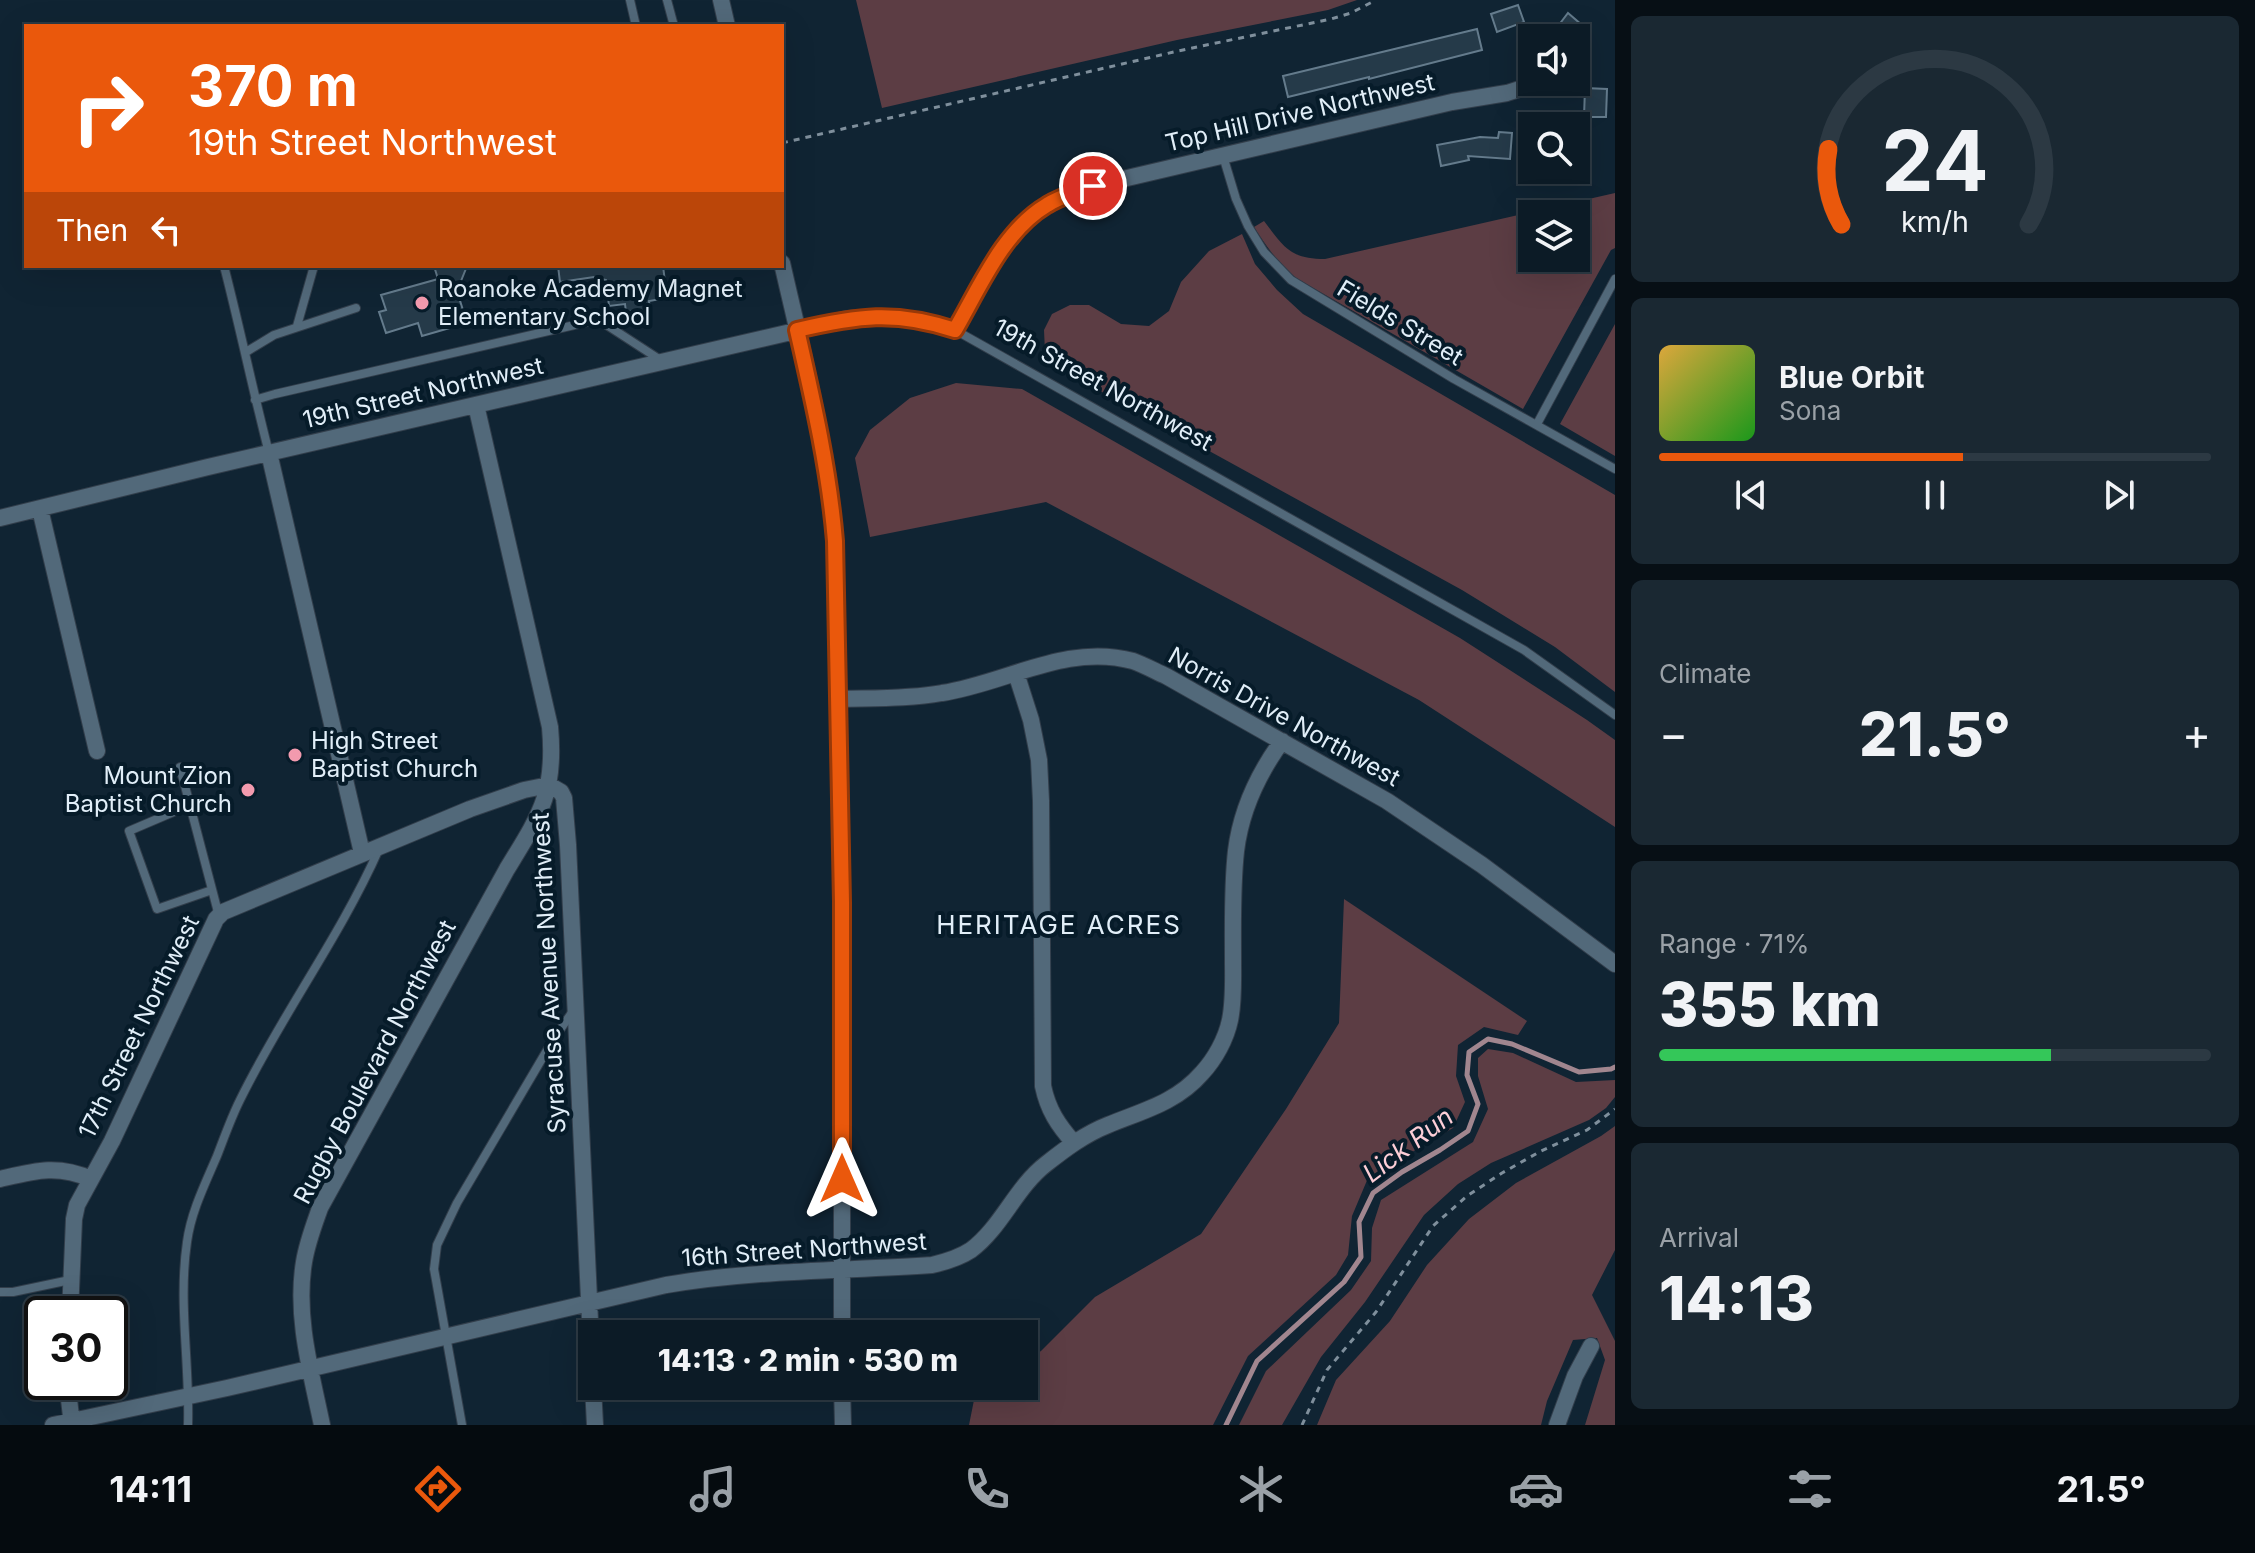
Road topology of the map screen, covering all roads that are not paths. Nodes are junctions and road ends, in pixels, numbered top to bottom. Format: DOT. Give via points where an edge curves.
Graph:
graph roads {
  1 [pos="630,0"];
  2 [pos="667,0"];
  3 [pos="721,0"];
  4 [pos="636,24"];
  5 [pos="673,24"];
  6 [pos="727,24"];
  7 [pos="1518,89"];
  8 [pos="1223,156"];
  9 [pos="225,268"];
  10 [pos="313,268"];
  11 [pos="783,268"];
  12 [pos="1615,279"];
  13 [pos="356,308"];
  14 [pos="297,326"];
  15 [pos="797,330"];
  16 [pos="955,330"];
  17 [pos="246,352"];
  18 [pos="663,362"];
  19 [pos="255,400"];
  20 [pos="476,405"];
  21 [pos="1537,424"];
  22 [pos="269,453"];
  23 [pos="1615,469"];
  24 [pos="40,509"];
  25 [pos="0,518"];
  26 [pos="1016,673"];
  27 [pos="839,699"];
  28 [pos="1615,715"];
  29 [pos="1282,741"];
  30 [pos="97,751"];
  31 [pos="180,767"];
  32 [pos="549,785"];
  33 [pos="190,805"];
  34 [pos="381,845"];
  35 [pos="362,853"];
  36 [pos="212,890"];
  37 [pos="219,917"];
  38 [pos="1615,964"];
  39 [pos="575,1007"];
  40 [pos="1074,1143"];
  41 [pos="0,1179"];
  42 [pos="91,1179"];
  43 [pos="842,1271"];
  44 [pos="71,1280"];
  45 [pos="0,1292"];
  46 [pos="71,1296"];
  47 [pos="589,1305"];
  48 [pos="590,1320"];
  49 [pos="842,1320"];
  50 [pos="446,1337"];
  51 [pos="1591,1346"];
  52 [pos="310,1368"];
  53 [pos="189,1396"];
  54 [pos="69,1400"];
  55 [pos="594,1400"];
  56 [pos="842,1400"];
  57 [pos="71,1423"];
  58 [pos="53,1425"];
  59 [pos="188,1425"];
  60 [pos="322,1425"];
  61 [pos="462,1425"];
  62 [pos="595,1425"];
  63 [pos="843,1425"];
  64 [pos="1557,1425"];
  1 -- 4 [label="lane"];
  2 -- 5 [label="lane"];
  3 -- 6 [label="street"];
  7 -- 8 [label="street, Top Hill Drive Northwest"];
  8 -- 16 [label="street, Top Hill Drive Northwest" via="1093,186 1047,204 1013,235"];
  8 -- 21 [label="lane, Fields Street" via="1248,226 1291,280"];
  9 -- 17 [label="lane"];
  10 -- 14 [label="lane"];
  11 -- 15 [label="street"];
  12 -- 21 [label="lane"];
  13 -- 14 [label="lane"];
  14 -- 17 [label="lane"];
  15 -- 16 [label="street, 19th Street Northwest" via="877,316"];
  15 -- 18 [label="street, 19th Street Northwest"];
  15 -- 27 [label="street" via="831,496"];
  16 -- 28 [label="lane, 19th Street Northwest" via="1486,628"];
  17 -- 19 [label="lane"];
  18 -- 19 [label="lane" via="602,322 592,321"];
  18 -- 20 [label="street, 19th Street Northwest"];
  19 -- 22 [label="lane"];
  20 -- 22 [label="street, 19th Street Northwest"];
  20 -- 32 [label="street, Syracuse Avenue Northwest" via="550,727"];
  21 -- 23 [label="lane, Fields Street"];
  22 -- 24 [label="street, 19th Street Northwest"];
  22 -- 35 [label="street"];
  24 -- 25 [label="street, 19th Street Northwest"];
  24 -- 30 [label="street"];
  26 -- 27 [label="street, Norris Drive Northwest" via="941,694"];
  26 -- 29 [label="street, Norris Drive Northwest" via="1088,655 1135,662"];
  26 -- 40 [label="street" via="1039,760 1043,1086 1054,1118"];
  27 -- 43 [label="street"];
  29 -- 38 [label="street, Norris Drive Northwest" via="1387,801"];
  29 -- 40 [label="street, 16th Street Northwest" via="1251,794 1236,848 1233,992 1230,1020 1216,1054 1167,1102"];
  31 -- 33 [label="lane"];
  32 -- 34 [label="street, 17th Street Northwest" via="501,797"];
  32 -- 39 [label="street, Syracuse Avenue Northwest" via="564,798"];
  32 -- 52 [label="street, Rugby Boulevard Northwest" via="534,825 320,1208 304,1262 301,1298"];
  33 -- 36 [label="lane"];
  33 -- 36 [label="lane" via="129,831 157,909"];
  34 -- 35 [label="street, 17th Street Northwest"];
  34 -- 53 [label="lane" via="240,1100 194,1212 184,1263"];
  35 -- 37 [label="street, 17th Street Northwest"];
  36 -- 37 [label="lane"];
  37 -- 42 [label="street, 17th Street Northwest"];
  39 -- 47 [label="street, Syracuse Avenue Northwest"];
  39 -- 50 [label="lane" via="437,1245 434,1269"];
  40 -- 43 [label="street, 16th Street Northwest" via="1033,1176 969,1251 932,1265"];
  41 -- 42 [label="street, 17th Street Northwest" via="49,1169"];
  42 -- 44 [label="street" via="74,1219"];
  43 -- 47 [label="street, 16th Street Northwest" via="687,1281"];
  43 -- 49 [label="street"];
  44 -- 45 [label="lane"];
  44 -- 46 [label="street"];
  47 -- 48 [label="street, Syracuse Avenue Northwest"];
  47 -- 50 [label="street, 16th Street Northwest"];
  50 -- 52 [label="street, 16th Street Northwest"];
  50 -- 61 [label="lane"];
  51 -- 64 [label="street"];
  52 -- 53 [label="street, 16th Street Northwest"];
  52 -- 60 [label="street, Rugby Boulevard Northwest"];
  53 -- 57 [label="street, 16th Street Northwest"];
  53 -- 59 [label="lane"];
  54 -- 57 [label="street"];
  55 -- 62 [label="street"];
  56 -- 63 [label="street"];
  57 -- 58 [label="street, 16th Street Northwest"];
}
